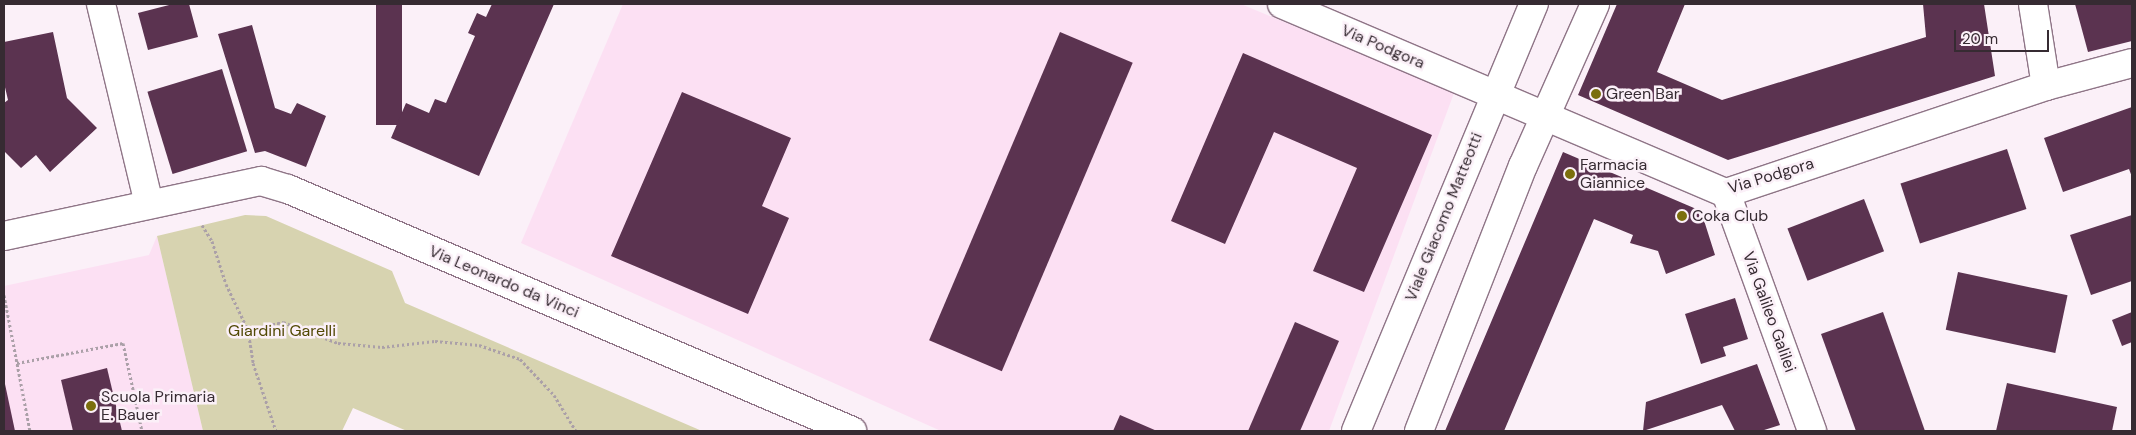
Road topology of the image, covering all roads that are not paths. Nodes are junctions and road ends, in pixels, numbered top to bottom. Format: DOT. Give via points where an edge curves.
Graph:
graph roads {
  1 [pos="101,4"];
  2 [pos="1282,4"];
  3 [pos="1534,4"];
  4 [pos="1595,4"];
  5 [pos="2033,4"];
  6 [pos="2132,63"];
  7 [pos="2046,86"];
  8 [pos="1494,95"];
  9 [pos="1545,116"];
  10 [pos="1726,193"];
  11 [pos="149,204"];
  12 [pos="4,236"];
  13 [pos="852,431"];
  14 [pos="1356,431"];
  15 [pos="1419,431"];
  16 [pos="1812,431"];
  1 -- 11 [label="street"];
  2 -- 8 [label="street, Via Podgora"];
  3 -- 8 [label="street, Viale Giacomo Matteotti"];
  4 -- 9 [label="street"];
  5 -- 7 [label="street"];
  6 -- 7 [label="street, Via Podgora"];
  7 -- 10 [label="street, Via Podgora"];
  8 -- 9 [label="street, Via Podgora"];
  8 -- 14 [label="street, Viale Giacomo Matteotti"];
  9 -- 10 [label="street, Via Podgora"];
  9 -- 15 [label="street"];
  10 -- 16 [label="street, Via Galileo Galilei"];
  11 -- 12 [label="street, Via Leonardo da Vinci"];
  11 -- 13 [label="street, Via Leonardo da Vinci" via="261,181 288,189"];
}
